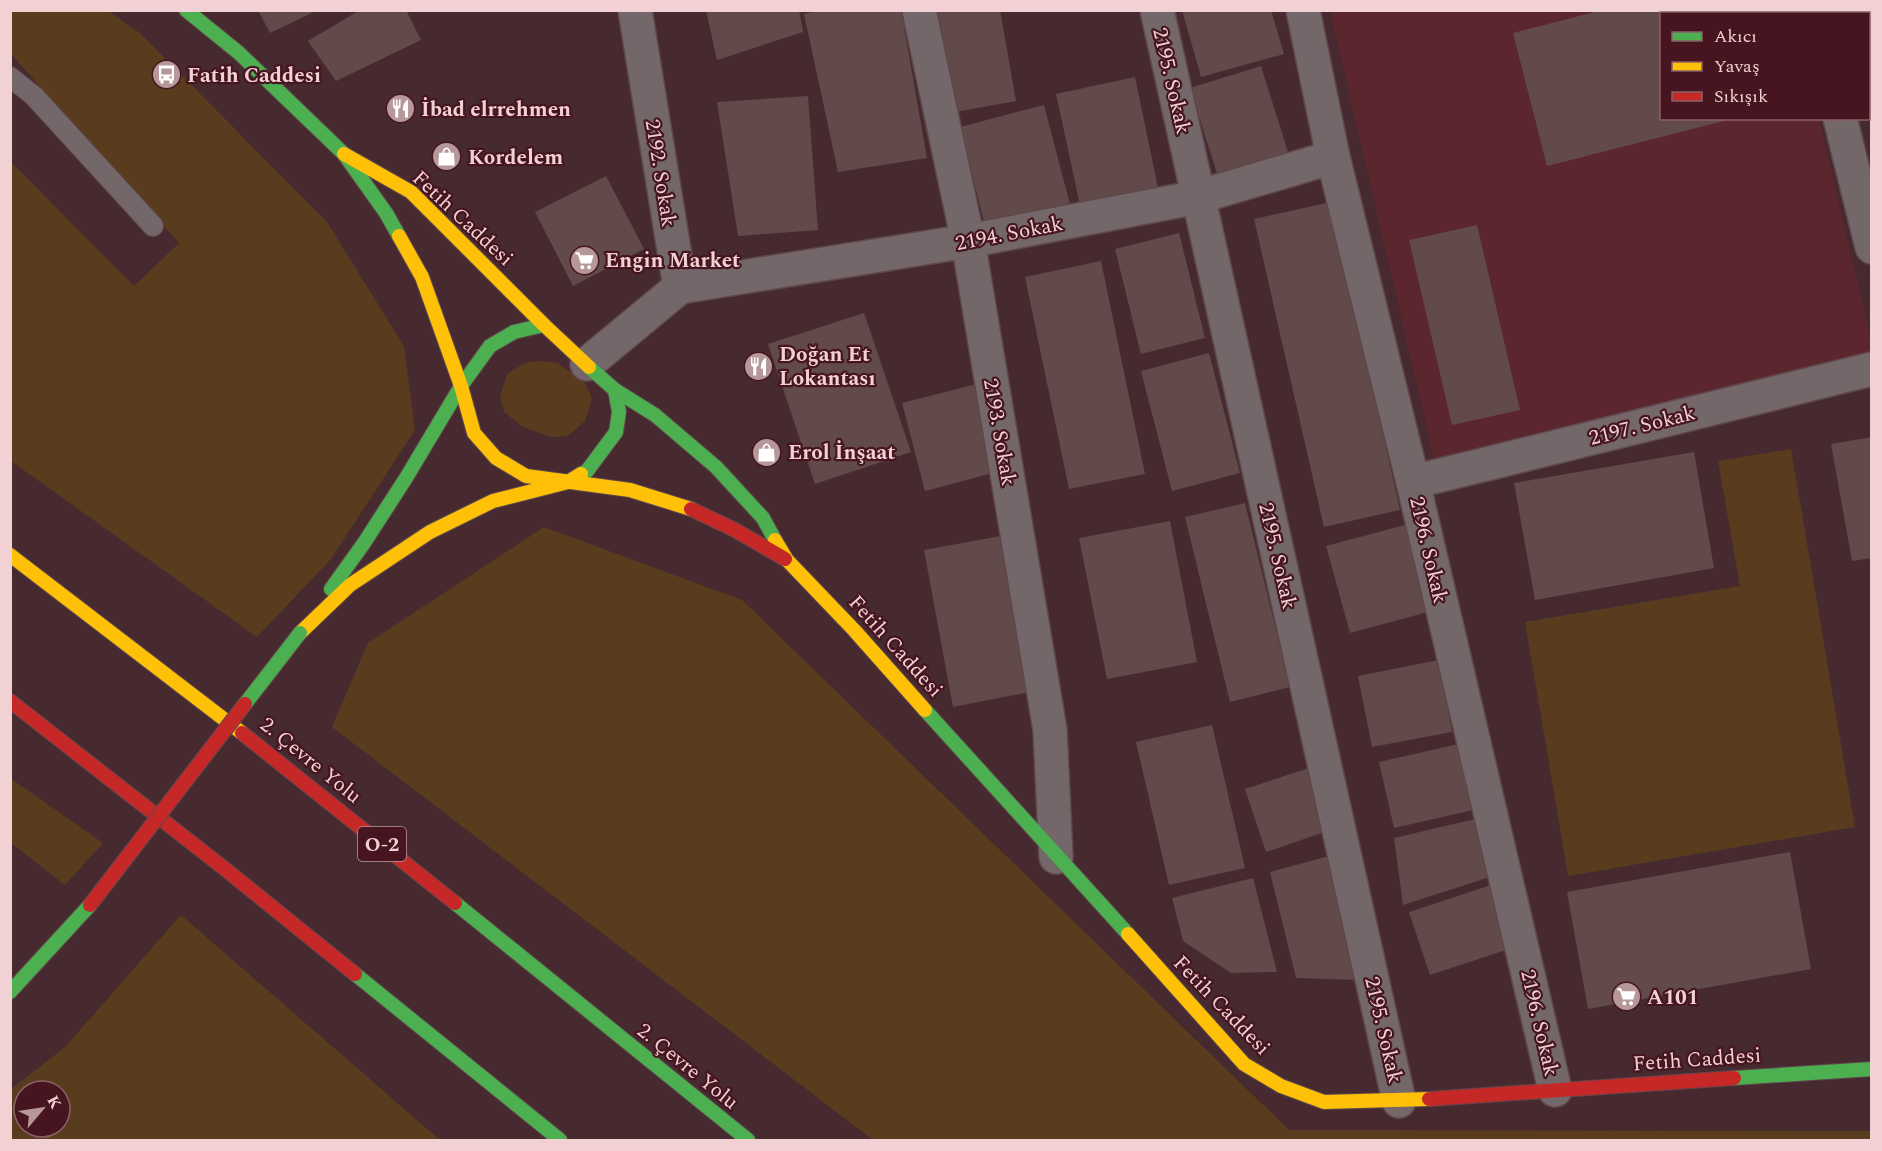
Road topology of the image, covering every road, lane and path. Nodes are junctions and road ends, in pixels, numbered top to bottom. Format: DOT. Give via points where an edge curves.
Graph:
graph roads {
  1 [pos="186,10"];
  2 [pos="635,10"];
  3 [pos="919,10"];
  4 [pos="1156,10"];
  5 [pos="1303,10"];
  6 [pos="10,77"];
  7 [pos="1840,120"];
  8 [pos="344,153"];
  9 [pos="1333,157"];
  10 [pos="1198,197"];
  11 [pos="153,226"];
  12 [pos="968,241"];
  13 [pos="1872,247"];
  14 [pos="680,287"];
  15 [pos="544,325"];
  16 [pos="587,364"];
  17 [pos="1872,369"];
  18 [pos="461,386"];
  19 [pos="615,390"];
  20 [pos="567,482"];
  21 [pos="1413,482"];
  22 [pos="10,555"];
  23 [pos="787,560"];
  24 [pos="300,633"];
  25 [pos="10,701"];
  26 [pos="1056,856"];
  27 [pos="10,992"];
  28 [pos="1872,1069"];
  29 [pos="1555,1090"];
  30 [pos="1399,1101"];
  31 [pos="560,1140"];
  32 [pos="747,1140"];
  1 -- 8 [label="main road" via="238,53"];
  2 -- 14 [label="street, 2192. Sokak"];
  3 -- 12 [label="street, 2193. Sokak"];
  4 -- 10 [label="street, 2195. Sokak"];
  5 -- 9 [label="street, 2196. Sokak"];
  6 -- 11 [label="lane" via="34,96"];
  7 -- 13 [label="street"];
  8 -- 15 [label="main road, Fetih Caddesi" via="411,192"];
  8 -- 18 [label="main road" via="386,213 422,277"];
  9 -- 10 [label="street, 2194. Sokak"];
  9 -- 21 [label="street, 2196. Sokak"];
  10 -- 12 [label="street, 2194. Sokak"];
  10 -- 30 [label="street, 2195. Sokak"];
  12 -- 14 [label="street, 2194. Sokak"];
  12 -- 26 [label="street, 2193. Sokak" via="1050,730"];
  14 -- 16 [label="street"];
  15 -- 16 [label="main road"];
  15 -- 18 [label="main road" via="514,332 490,346"];
  16 -- 19 [label="main road"];
  17 -- 21 [label="street, 2197. Sokak"];
  18 -- 20 [label="main road" via="474,433 496,458 526,476"];
  18 -- 24 [label="main road" via="364,543"];
  19 -- 20 [label="main road" via="619,412 616,432 587,471"];
  19 -- 23 [label="main road" via="655,415 716,467 763,518"];
  20 -- 23 [label="main road" via="630,490 689,508"];
  20 -- 24 [label="main road" via="493,501 430,532 350,585"];
  21 -- 29 [label="street, 2196. Sokak"];
  22 -- 32 [label="main road, 2. Çevre Yolu / O-2" via="290,770"];
  23 -- 26 [label="main road, Fetih Caddesi"];
  24 -- 27 [label="main road, bridge" via="90,905"];
  25 -- 31 [label="main road" via="225,868"];
  26 -- 30 [label="main road, Fetih Caddesi" via="1244,1064 1281,1086 1324,1102"];
  28 -- 29 [label="main road, Fetih Caddesi"];
  29 -- 30 [label="main road, Fetih Caddesi"];
}
